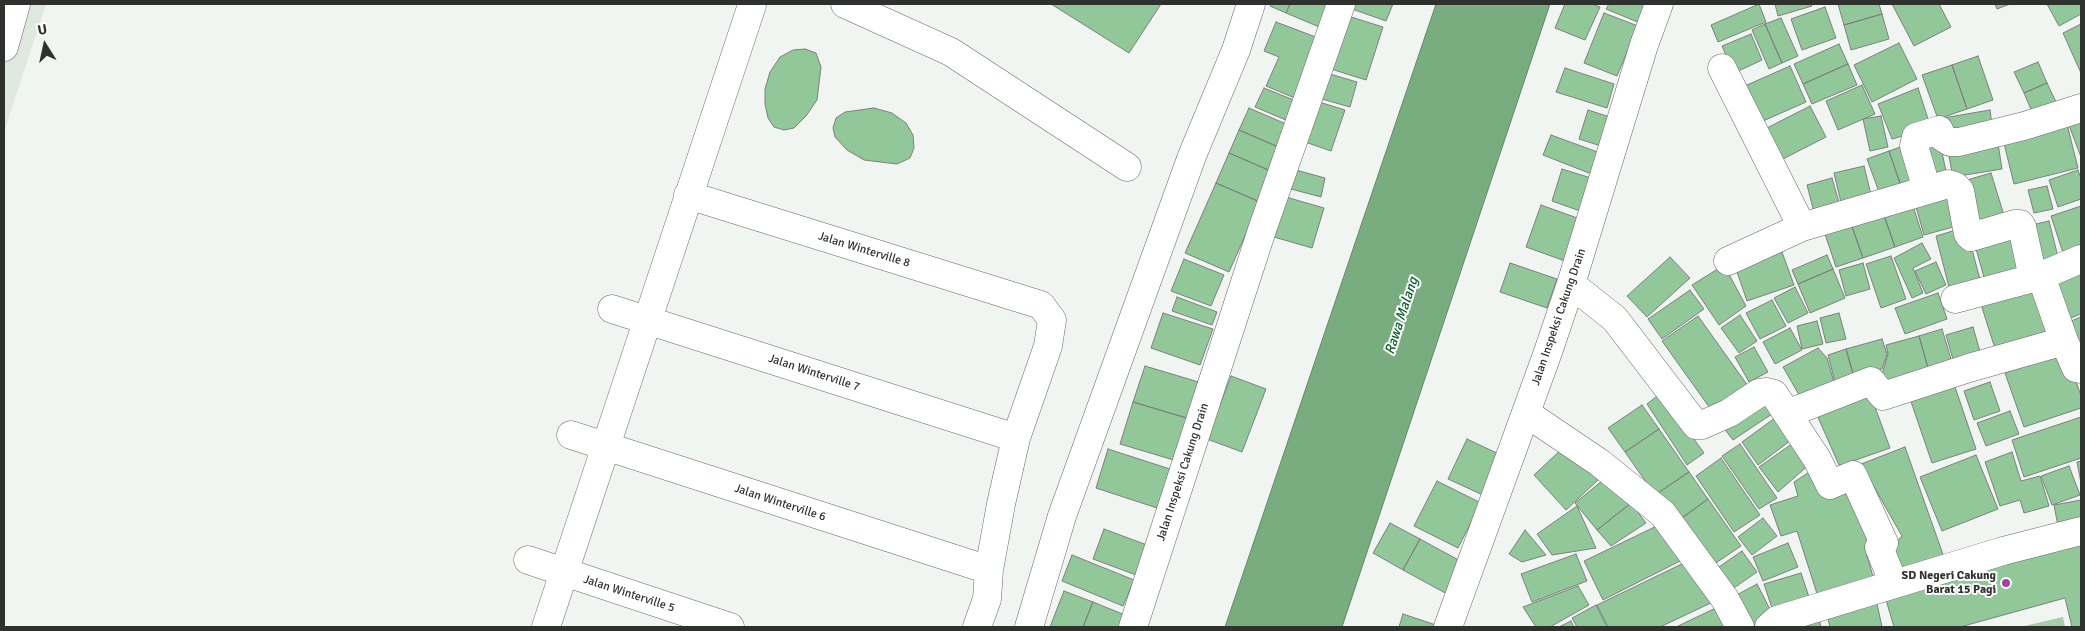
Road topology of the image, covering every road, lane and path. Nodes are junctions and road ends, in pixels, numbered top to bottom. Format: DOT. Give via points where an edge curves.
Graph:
graph roads {
  1 [pos="16,4"];
  2 [pos="845,4"];
  3 [pos="1251,4"];
  4 [pos="1341,4"];
  5 [pos="1659,4"];
  6 [pos="752,5"];
  7 [pos="4,47"];
  8 [pos="1722,68"];
  9 [pos="2081,108"];
  10 [pos="1127,167"];
  11 [pos="1927,190"];
  12 [pos="688,195"];
  13 [pos="1802,227"];
  14 [pos="2081,260"];
  15 [pos="1728,261"];
  16 [pos="2037,277"];
  17 [pos="1571,284"];
  18 [pos="1955,299"];
  19 [pos="612,310"];
  20 [pos="647,320"];
  21 [pos="2064,341"];
  22 [pos="2081,369"];
  23 [pos="1526,414"];
  24 [pos="1787,414"];
  25 [pos="571,435"];
  26 [pos="1016,438"];
  27 [pos="606,447"];
  28 [pos="2081,531"];
  29 [pos="528,560"];
  30 [pos="989,570"];
  31 [pos="564,572"];
  32 [pos="1894,584"];
  33 [pos="546,627"];
  34 [pos="730,627"];
  35 [pos="977,627"];
  36 [pos="1029,627"];
  37 [pos="1133,627"];
  38 [pos="1448,627"];
  39 [pos="1740,627"];
  40 [pos="1769,627"];
  1 -- 7 [label="street"];
  2 -- 10 [label="street" via="952,52"];
  3 -- 36 [label="street" via="1236,50 1192,156 1062,516"];
  4 -- 37 [label="street, Jalan Inspeksi Cakung Drain" via="1262,230"];
  5 -- 17 [label="street, Jalan Inspeksi Cakung Drain"];
  6 -- 12 [label="street"];
  8 -- 13 [label="street"];
  9 -- 11 [label="street" via="1959,142 1950,142 1942,137 1939,130 1916,137 1914,146"];
  11 -- 13 [label="street"];
  11 -- 16 [label="street" via="1948,184 1960,191 1971,237 2020,224"];
  12 -- 20 [label="street"];
  12 -- 26 [label="street, Jalan Winterville 8" via="1040,305 1052,320 1048,346"];
  13 -- 15 [label="street"];
  14 -- 16 [label="street"];
  16 -- 18 [label="street"];
  16 -- 21 [label="street"];
  17 -- 23 [label="street, Jalan Inspeksi Cakung Drain"];
  17 -- 24 [label="street" via="1615,319 1696,424 1702,425 1729,413 1759,393 1767,392 1774,394"];
  19 -- 20 [label="street, Jalan Winterville 7"];
  20 -- 26 [label="street, Jalan Winterville 7"];
  20 -- 27 [label="street"];
  21 -- 22 [label="street" via="2076,368"];
  21 -- 24 [label="street" via="1883,396 1871,381"];
  23 -- 38 [label="street, Jalan Inspeksi Cakung Drain"];
  23 -- 39 [label="street" via="1600,463 1663,514 1725,599"];
  24 -- 32 [label="street" via="1830,485 1853,475 1884,543 1879,548"];
  25 -- 27 [label="street, Jalan Winterville 6"];
  26 -- 30 [label="street"];
  27 -- 30 [label="street, Jalan Winterville 6"];
  27 -- 31 [label="street"];
  28 -- 32 [label="street"];
  29 -- 31 [label="street, Jalan Winterville 5"];
  30 -- 35 [label="street" via="987,599"];
  31 -- 33 [label="street"];
  31 -- 34 [label="street, Jalan Winterville 5"];
  32 -- 40 [label="street" via="1777,620"];
}
